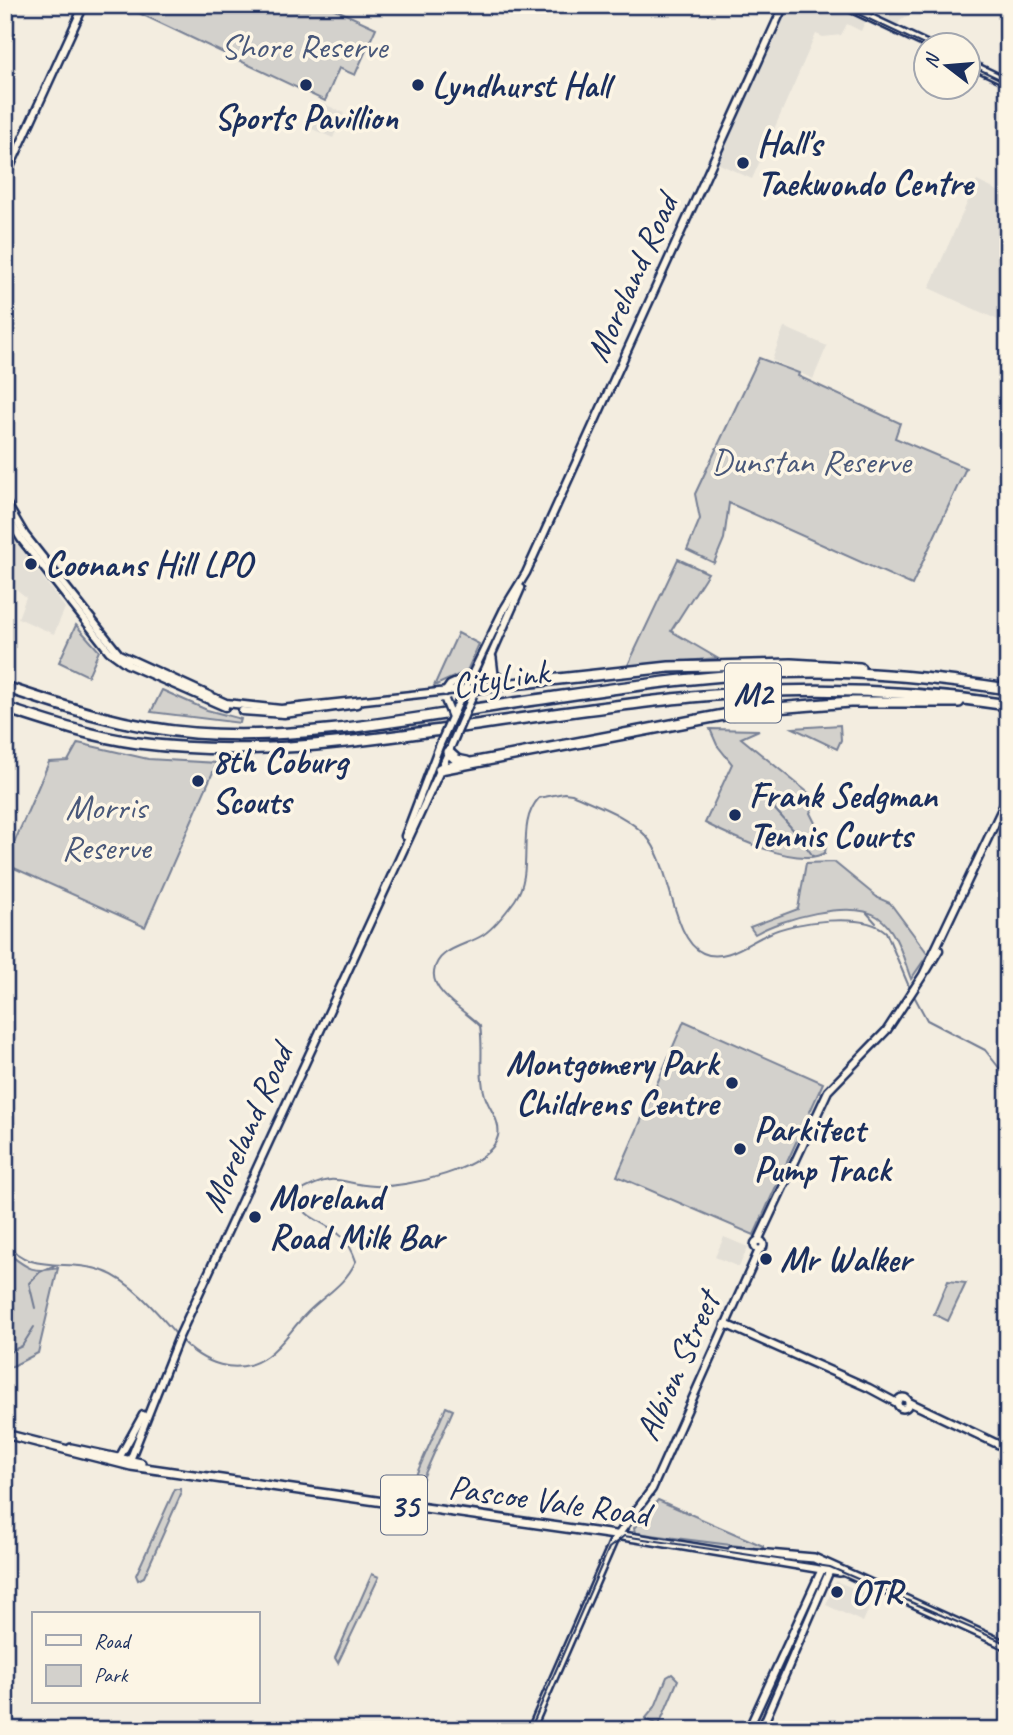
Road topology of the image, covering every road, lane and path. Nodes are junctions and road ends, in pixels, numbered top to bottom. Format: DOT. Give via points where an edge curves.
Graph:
graph roads {
  1 [pos="84,5"];
  2 [pos="784,5"];
  3 [pos="843,5"];
  4 [pos="912,38"];
  5 [pos="982,69"];
  6 [pos="1008,82"];
  7 [pos="5,178"];
  8 [pos="5,500"];
  9 [pos="5,513"];
  10 [pos="526,573"];
  11 [pos="491,658"];
  12 [pos="472,675"];
  13 [pos="938,680"];
  14 [pos="507,685"];
  15 [pos="5,687"];
  16 [pos="1008,689"];
  17 [pos="475,692"];
  18 [pos="463,694"];
  19 [pos="445,696"];
  20 [pos="392,698"];
  21 [pos="992,702"];
  22 [pos="1008,705"];
  23 [pos="5,708"];
  24 [pos="452,717"];
  25 [pos="446,747"];
  26 [pos="479,761"];
  27 [pos="440,769"];
  28 [pos="1008,796"];
  29 [pos="387,880"];
  30 [pos="724,1324"];
  31 [pos="153,1398"];
  32 [pos="5,1434"];
  33 [pos="1008,1449"];
  34 [pos="118,1460"];
  35 [pos="129,1462"];
  36 [pos="616,1536"];
  37 [pos="827,1569"];
  38 [pos="806,1598"];
  39 [pos="818,1601"];
  40 [pos="1008,1646"];
  41 [pos="785,1648"];
  42 [pos="796,1653"];
  43 [pos="780,1658"];
  44 [pos="791,1663"];
  45 [pos="758,1708"];
  46 [pos="769,1714"];
  47 [pos="531,1730"];
  48 [pos="748,1730"];
  49 [pos="761,1730"];
  1 -- 7 [label="street"];
  2 -- 10 [label="street, Moreland Road"];
  3 -- 4 [label="street"];
  5 -- 6 [label="street"];
  8 -- 20 [label="street" via="32,545 103,638 124,657 213,698 248,708"];
  9 -- 20 [label="street" via="105,648 127,664 213,703 253,713 326,710"];
  10 -- 11 [label="street, Moreland Road"];
  10 -- 12 [label="street, Moreland Road"];
  11 -- 14 [label="highway" via="493,675"];
  11 -- 17 [label="street, Moreland Road"];
  12 -- 18 [label="street, Moreland Road"];
  12 -- 19 [label="street" via="450,685"];
  13 -- 14 [label="highway" via="836,665 792,664 668,667"];
  13 -- 15 [label="highway, CityLink / M2" via="853,673 740,676 263,735 151,729"];
  13 -- 16 [label="highway, CityLink / M2"];
  14 -- 17 [label="highway"];
  17 -- 18 [label="street"];
  17 -- 25 [label="street, Moreland Road, bridge"];
  18 -- 19 [label="street"];
  18 -- 24 [label="street, Moreland Road, bridge"];
  19 -- 20 [label="street"];
  19 -- 24 [label="street, bridge"];
  21 -- 22 [label="highway, CityLink / M2"];
  21 -- 23 [label="highway, CityLink / M2" via="840,691 693,697 353,743 232,750 135,743"];
  21 -- 26 [label="highway" via="861,702 760,709"];
  24 -- 25 [label="street, Moreland Road, bridge" via="445,732"];
  25 -- 26 [label="highway" via="463,762"];
  25 -- 27 [label="street, Moreland Road"];
  25 -- 29 [label="street, Moreland Road"];
  26 -- 27 [label="highway"];
  27 -- 29 [label="street, Moreland Road"];
  28 -- 30 [label="street, Albion Street" via="936,958 879,1039 828,1091"];
  29 -- 31 [label="street, Moreland Road"];
  30 -- 33 [label="street" via="898,1401 905,1398 908,1405"];
  30 -- 36 [label="street, Albion Street" via="652,1489"];
  31 -- 34 [label="street, Moreland Road"];
  31 -- 35 [label="street, Moreland Road"];
  32 -- 34 [label="main road, Pascoe Vale Road / 35"];
  34 -- 35 [label="main road, Pascoe Vale Road / 35"];
  35 -- 36 [label="main road, Pascoe Vale Road / 35"];
  36 -- 37 [label="main road, Pascoe Vale Road / 35" via="721,1552 798,1555"];
  36 -- 47 [label="street, Albion Street"];
  37 -- 38 [label="street"];
  37 -- 39 [label="street"];
  37 -- 40 [label="main road, Pascoe Vale Road / 35"];
  38 -- 39 [label="street"];
  38 -- 41 [label="street"];
  39 -- 42 [label="street"];
  41 -- 42 [label="street"];
  41 -- 43 [label="street"];
  42 -- 44 [label="street"];
  43 -- 44 [label="street"];
  43 -- 45 [label="street"];
  44 -- 46 [label="street"];
  45 -- 46 [label="street"];
  45 -- 48 [label="street"];
  46 -- 49 [label="street"];
}
